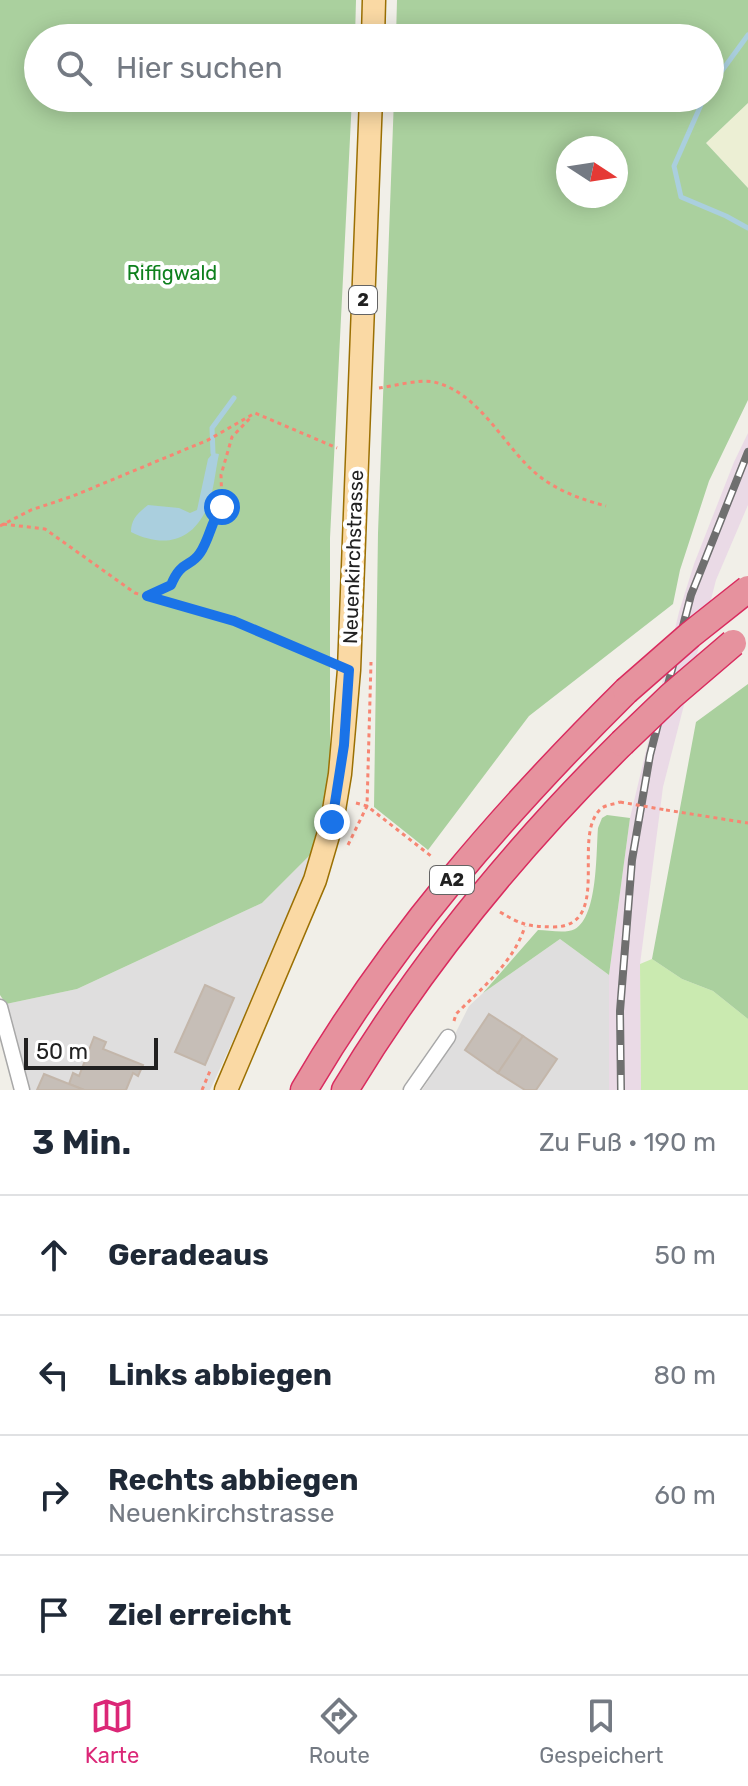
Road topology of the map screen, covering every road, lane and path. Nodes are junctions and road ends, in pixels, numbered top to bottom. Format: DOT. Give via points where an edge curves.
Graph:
graph roads {
  1 [pos="374,0"];
  2 [pos="373,24"];
  3 [pos="370,112"];
  4 [pos="359,390"];
  5 [pos="255,413"];
  6 [pos="357,457"];
  7 [pos="606,506"];
  8 [pos="2,525"];
  9 [pos="748,589"];
  10 [pos="147,596"];
  11 [pos="741,638"];
  12 [pos="349,670"];
  13 [pos="371,680"];
  14 [pos="367,806"];
  15 [pos="748,823"];
  16 [pos="431,856"];
  17 [pos="500,912"];
  18 [pos="525,926"];
  19 [pos="0,1007"];
  20 [pos="448,1037"];
  21 [pos="214,1062"];
  22 [pos="22,1090"];
  23 [pos="202,1090"];
  24 [pos="226,1090"];
  25 [pos="304,1090"];
  26 [pos="345,1090"];
  27 [pos="411,1090"];
  1 -- 2 [label="main road"];
  3 -- 4 [label="main road, Neuenkirchstrasse / 2"];
  4 -- 6 [label="main road, Neuenkirchstrasse / 2"];
  4 -- 7 [label="path" via="432,381 454,390 539,476 580,499"];
  5 -- 6 [label="path"];
  5 -- 8 [label="path" via="208,440"];
  5 -- 10 [label="path" via="232,437 221,475 222,507 198,556 177,569 171,585"];
  6 -- 12 [label="main road, Neuenkirchstrasse / 2"];
  8 -- 10 [label="path" via="45,529 135,593"];
  9 -- 25 [label="highway, A2, bridge" via="626,691 461,867 389,959"];
  10 -- 12 [label="path" via="234,621"];
  11 -- 26 [label="highway, A2, bridge" via="671,696 564,800 483,893 375,1039"];
  12 -- 13 [label="path"];
  12 -- 24 [label="main road, Neuenkirchstrasse / 2" via="339,786 324,850 292,939"];
  14 -- 16 [label="path"];
  15 -- 18 [label="path, bridge" via="620,802 602,809 592,825 585,908 566,927"];
  17 -- 18 [label="path"];
  18 -- 20 [label="path" via="508,961 456,1014"];
  19 -- 22 [label="street"];
  20 -- 27 [label="street"];
  21 -- 23 [label="path"];
}
